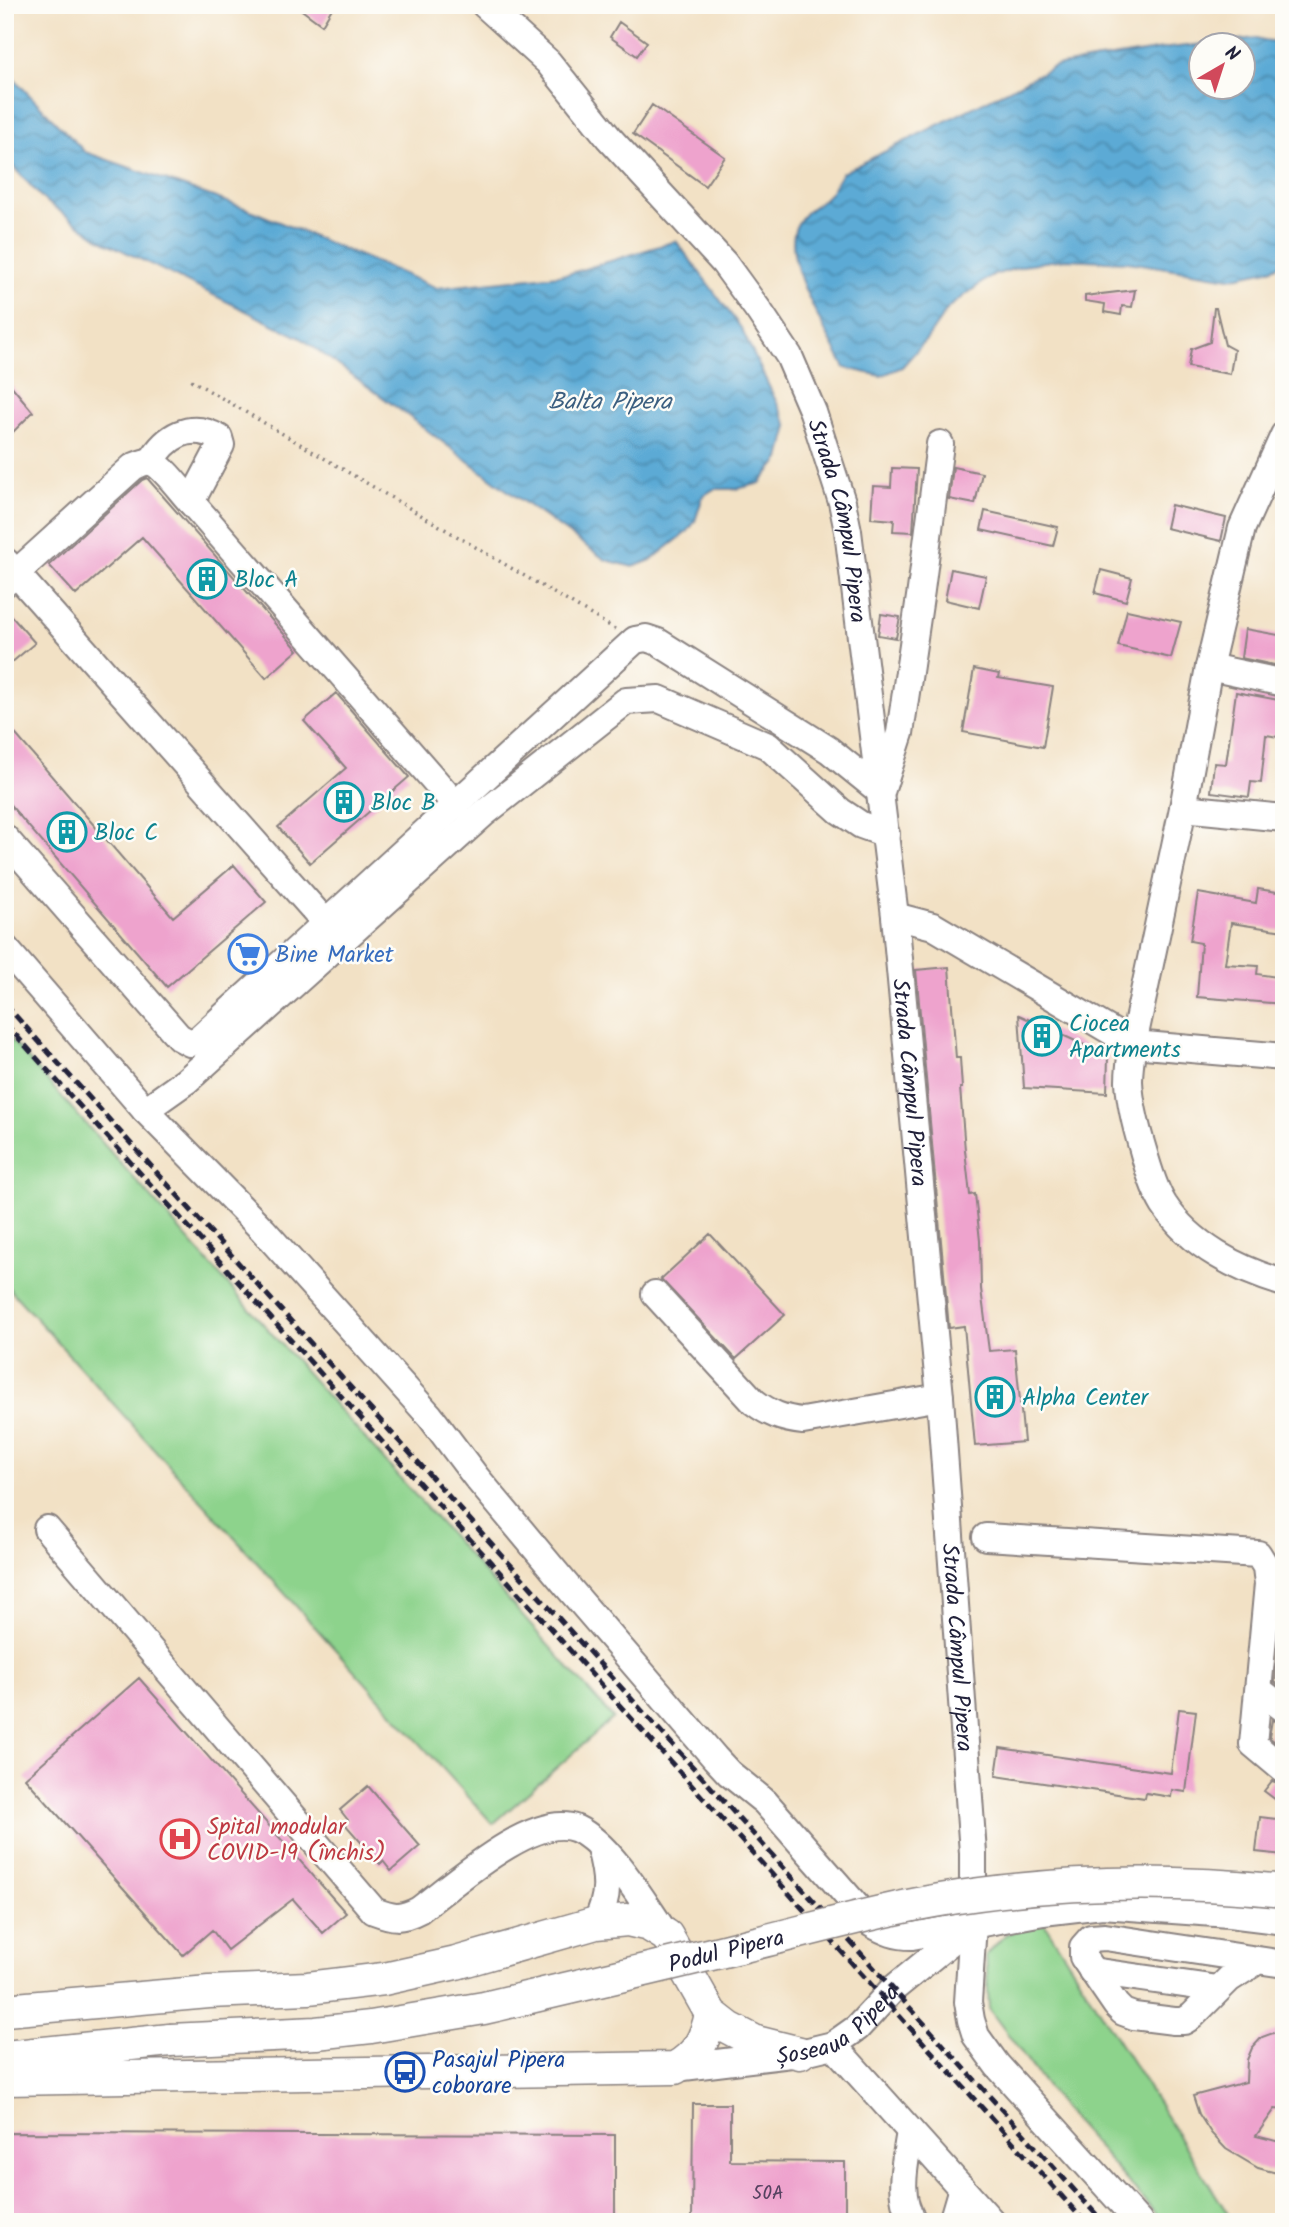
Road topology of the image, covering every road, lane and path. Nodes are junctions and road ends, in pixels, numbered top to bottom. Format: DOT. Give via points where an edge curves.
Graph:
graph roads {
  1 [pos="485,5"];
  2 [pos="191,380"];
  3 [pos="940,444"];
  4 [pos="1280,452"];
  5 [pos="151,462"];
  6 [pos="191,502"];
  7 [pos="9,572"];
  8 [pos="635,640"];
  9 [pos="1209,667"];
  10 [pos="1284,683"];
  11 [pos="881,792"];
  12 [pos="456,805"];
  13 [pos="1183,808"];
  14 [pos="1284,818"];
  15 [pos="886,834"];
  16 [pos="5,838"];
  17 [pos="895,916"];
  18 [pos="325,922"];
  19 [pos="5,948"];
  20 [pos="1133,1044"];
  21 [pos="1284,1057"];
  22 [pos="145,1110"];
  23 [pos="1284,1283"];
  24 [pos="655,1294"];
  25 [pos="940,1397"];
  26 [pos="47,1529"];
  27 [pos="986,1536"];
  28 [pos="1274,1643"];
  29 [pos="1259,1690"];
  30 [pos="1284,1709"];
  31 [pos="1284,1770"];
  32 [pos="599,1846"];
  33 [pos="1284,1891"];
  34 [pos="1284,1920"];
  35 [pos="596,1923"];
  36 [pos="973,1924"];
  37 [pos="667,1936"];
  38 [pos="1257,1961"];
  39 [pos="1284,1964"];
  40 [pos="1092,1971"];
  41 [pos="1218,1989"];
  42 [pos="5,2010"];
  43 [pos="711,2014"];
  44 [pos="5,2038"];
  45 [pos="170,2040"];
  46 [pos="833,2045"];
  47 [pos="800,2053"];
  48 [pos="5,2057"];
  49 [pos="676,2068"];
  50 [pos="5,2079"];
  51 [pos="910,2131"];
  52 [pos="962,2188"];
  53 [pos="914,2222"];
  54 [pos="952,2222"];
  55 [pos="992,2222"];
  56 [pos="1139,2222"];
  1 -- 11 [label="street, Strada Câmpul Pipera" via="548,62 609,138 724,263 789,356 842,502"];
  2 -- 8 [label="path"];
  3 -- 11 [label="street" via="900,733"];
  4 -- 9 [label="street" via="1242,528"];
  5 -- 6 [label="street"];
  5 -- 6 [label="street" via="161,445 191,430 219,438 221,444"];
  5 -- 7 [label="street" via="133,467"];
  6 -- 12 [label="street"];
  7 -- 18 [label="street"];
  8 -- 11 [label="street" via="659,642 829,750"];
  8 -- 12 [label="street"];
  9 -- 10 [label="street"];
  9 -- 13 [label="street"];
  11 -- 15 [label="street, Strada Câmpul Pipera"];
  12 -- 18 [label="street"];
  13 -- 14 [label="street"];
  13 -- 20 [label="street"];
  15 -- 17 [label="street, Strada Câmpul Pipera"];
  15 -- 22 [label="street" via="840,811 768,746 659,699 626,701 483,814 186,1081"];
  16 -- 18 [label="street" via="179,1037 190,1043"];
  17 -- 20 [label="street" via="933,926"];
  17 -- 25 [label="street, Strada Câmpul Pipera"];
  19 -- 22 [label="street"];
  20 -- 21 [label="street"];
  20 -- 23 [label="street" via="1129,1080 1133,1118 1164,1205 1215,1253 1250,1273"];
  22 -- 36 [label="street" via="263,1230 430,1416 542,1557 706,1748 765,1802 872,1924 886,1932 912,1936"];
  24 -- 25 [label="street" via="770,1414 803,1421"];
  25 -- 36 [label="street, Strada Câmpul Pipera" via="973,1853"];
  26 -- 32 [label="street" via="374,1911 404,1918 507,1845 547,1827 575,1829"];
  27 -- 28 [label="street" via="1258,1554 1268,1575"];
  28 -- 29 [label="street"];
  29 -- 30 [label="street"];
  29 -- 31 [label="street" via="1253,1744"];
  32 -- 35 [label="street" via="607,1890"];
  32 -- 37 [label="street"];
  33 -- 45 [label="main road, Podul Pipera, bridge" via="1168,1882 1058,1886 934,1901 423,2020 316,2033"];
  34 -- 36 [label="street" via="1102,1905"];
  35 -- 37 [label="main road" via="638,1921"];
  35 -- 42 [label="main road" via="384,1979"];
  36 -- 46 [label="street, Șoseaua Pipera"];
  36 -- 56 [label="street, Strada Câmpul Pipera" via="968,2002 976,2036"];
  37 -- 43 [label="main road"];
  38 -- 39 [label="street"];
  38 -- 40 [label="street" via="1105,1937 1091,1938 1083,1947 1083,1958"];
  38 -- 41 [label="street"];
  40 -- 41 [label="street"];
  40 -- 41 [label="street" via="1116,2005 1134,2016 1184,2021"];
  43 -- 47 [label="main road" via="756,2042"];
  43 -- 49 [label="main road" via="700,2048"];
  44 -- 45 [label="main road"];
  45 -- 48 [label="main road"];
  46 -- 47 [label="street, Șoseaua Pipera"];
  46 -- 51 [label="street"];
  47 -- 49 [label="street, Șoseaua Pipera"];
  49 -- 50 [label="main road"];
  51 -- 52 [label="street"];
  51 -- 53 [label="street" via="903,2186 906,2211"];
  52 -- 54 [label="street"];
  52 -- 55 [label="street"];
}
